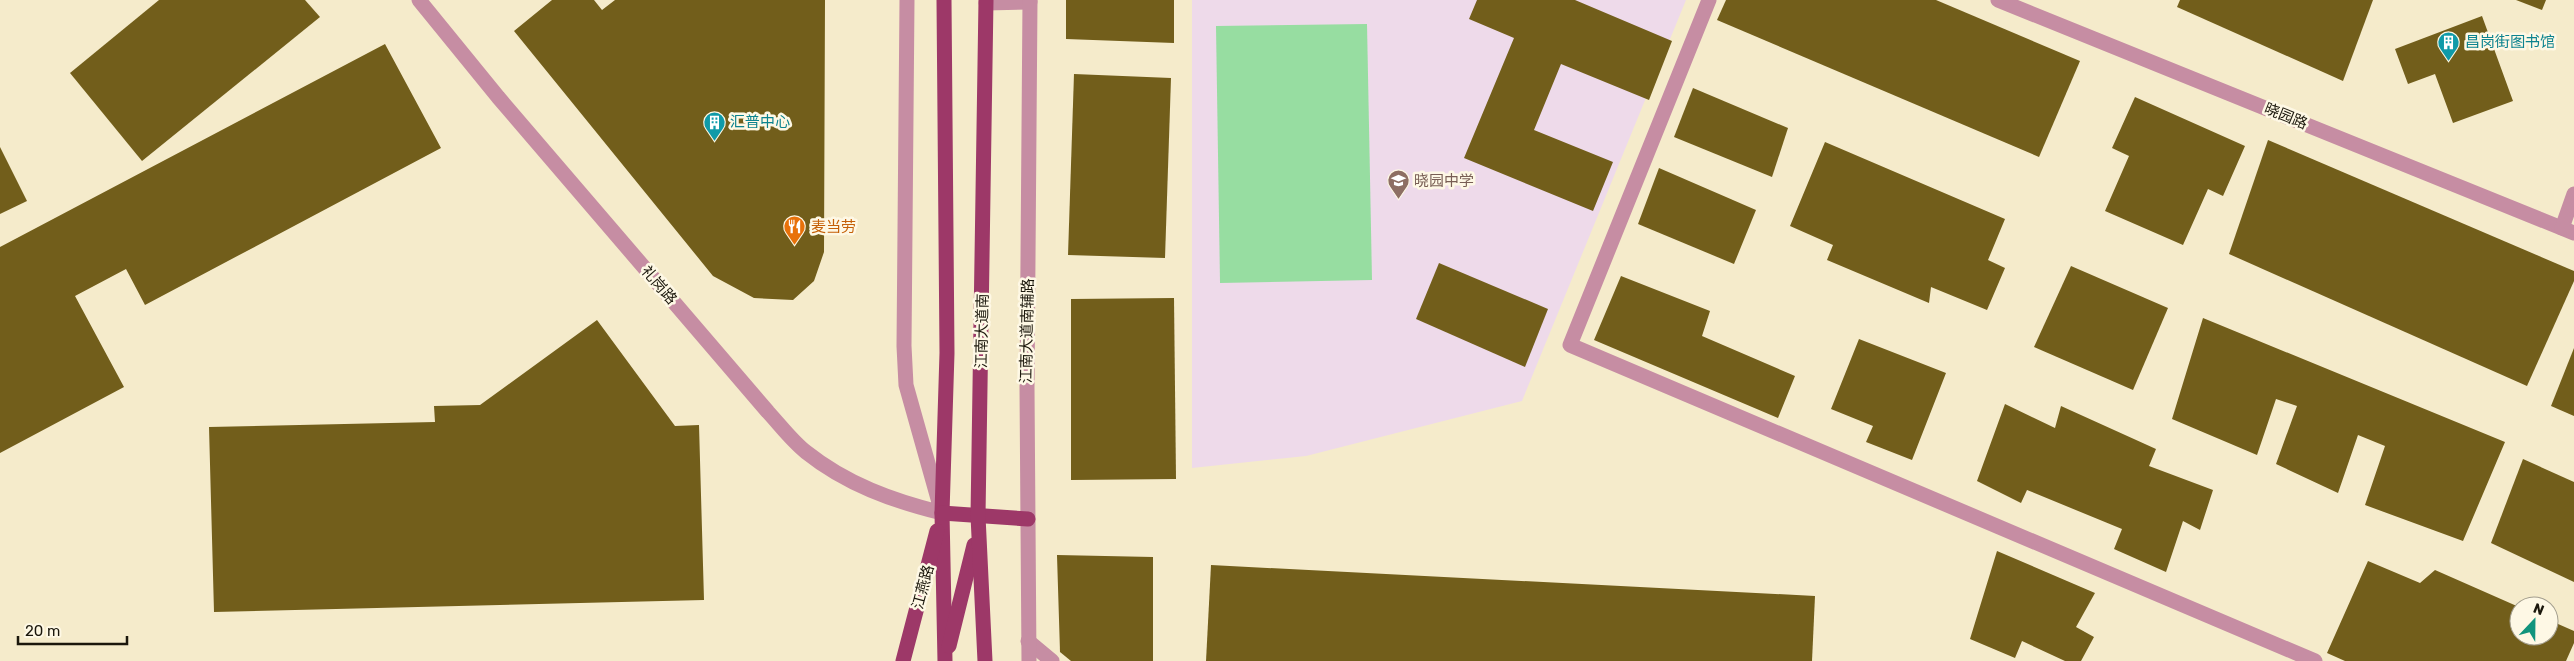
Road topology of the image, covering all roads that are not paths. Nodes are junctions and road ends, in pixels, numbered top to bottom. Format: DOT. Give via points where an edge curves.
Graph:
graph roads {
  1 [pos="419,0"];
  2 [pos="907,0"];
  3 [pos="943,0"];
  4 [pos="1709,0"];
  5 [pos="1998,0"];
  6 [pos="986,1"];
  7 [pos="1030,1"];
  8 [pos="2574,194"];
  9 [pos="2568,230"];
  10 [pos="942,513"];
  11 [pos="978,516"];
  12 [pos="1028,519"];
  13 [pos="1028,641"];
  14 [pos="903,661"];
  15 [pos="945,661"];
  16 [pos="985,661"];
  17 [pos="1029,661"];
  18 [pos="1052,661"];
  19 [pos="2315,661"];
  1 -- 10 [label="street, 礼岗路" via="504,105 805,451 844,477 882,496"];
  2 -- 10 [label="street" via="906,385"];
  3 -- 10 [label="main road" via="947,353"];
  4 -- 19 [label="street" via="1570,345"];
  5 -- 9 [label="street, 晓园路"];
  6 -- 7 [label="street"];
  6 -- 11 [label="main road, 江南大道南"];
  7 -- 12 [label="street, 江南大道南辅路" via="1026,387"];
  8 -- 9 [label="street"];
  10 -- 11 [label="main road"];
  10 -- 14 [label="main road, 江燕路"];
  10 -- 15 [label="main road"];
  11 -- 12 [label="main road"];
  11 -- 15 [label="main road" via="970,568"];
  11 -- 16 [label="main road, 江南大道南"];
  12 -- 13 [label="street, 江南大道南辅路"];
  13 -- 17 [label="street, 江南大道南辅路"];
  13 -- 18 [label="street"];
}
